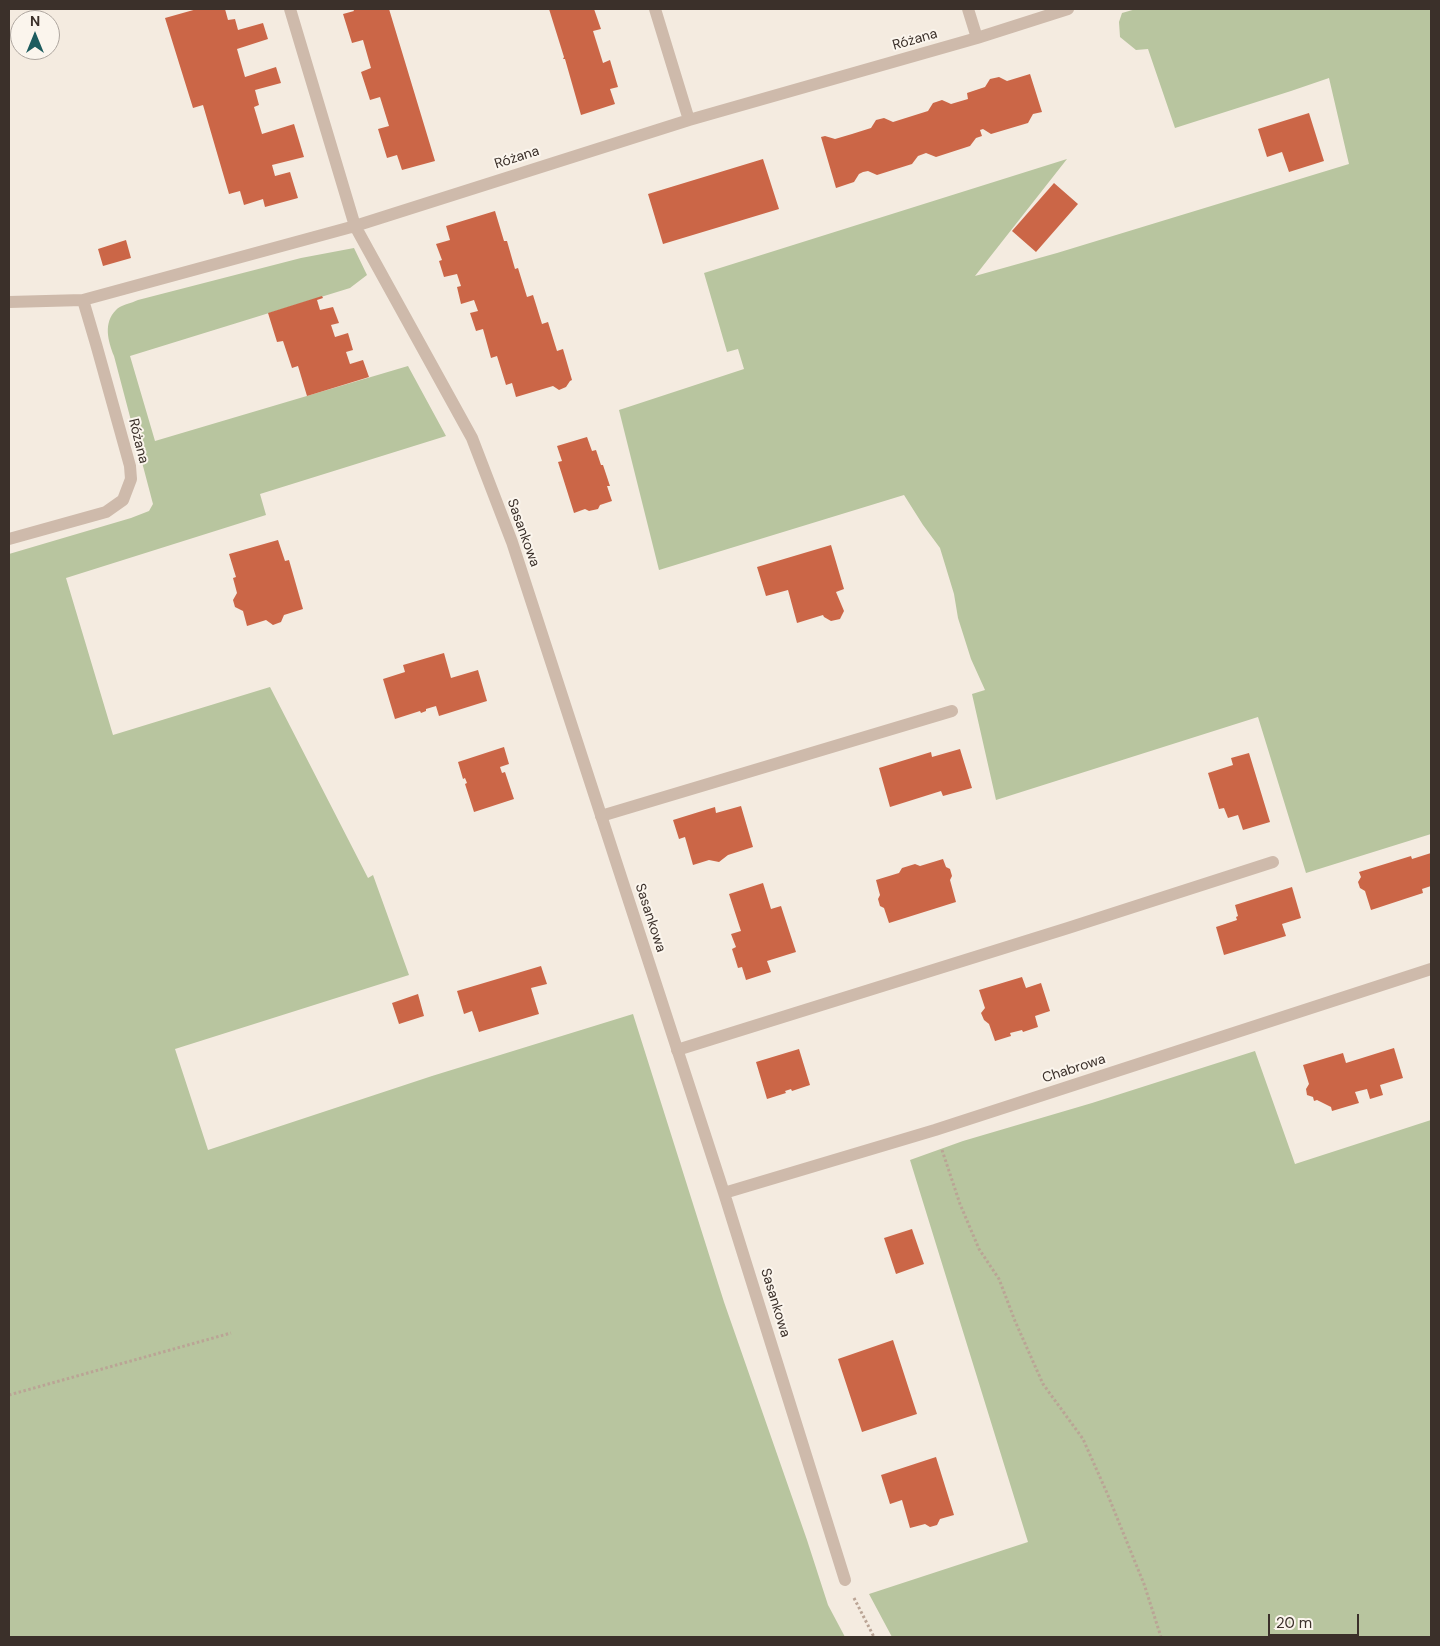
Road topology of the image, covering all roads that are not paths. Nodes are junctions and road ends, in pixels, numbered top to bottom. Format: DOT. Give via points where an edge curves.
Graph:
graph roads {
  1 [pos="290,9"];
  2 [pos="655,9"];
  3 [pos="968,9"];
  4 [pos="1068,9"];
  5 [pos="977,38"];
  6 [pos="689,120"];
  7 [pos="355,226"];
  8 [pos="83,300"];
  9 [pos="9,302"];
  10 [pos="9,539"];
  11 [pos="952,711"];
  12 [pos="601,816"];
  13 [pos="1273,862"];
  14 [pos="1431,969"];
  15 [pos="677,1050"];
  16 [pos="724,1192"];
  17 [pos="845,1580"];
  1 -- 7 [label="street"];
  2 -- 6 [label="street"];
  3 -- 5 [label="street"];
  4 -- 5 [label="street, Różana"];
  5 -- 6 [label="street, Różana"];
  6 -- 7 [label="street, Różana"];
  7 -- 8 [label="street, Różana"];
  7 -- 12 [label="street, Sasankowa" via="472,438 512,542"];
  8 -- 9 [label="street, Różana"];
  8 -- 10 [label="street, Różana" via="131,479 123,500 106,512"];
  11 -- 12 [label="street"];
  12 -- 15 [label="street, Sasankowa"];
  13 -- 15 [label="street"];
  14 -- 16 [label="street, Chabrowa" via="935,1130"];
  15 -- 16 [label="street, Sasankowa"];
  16 -- 17 [label="street, Sasankowa"];
}
